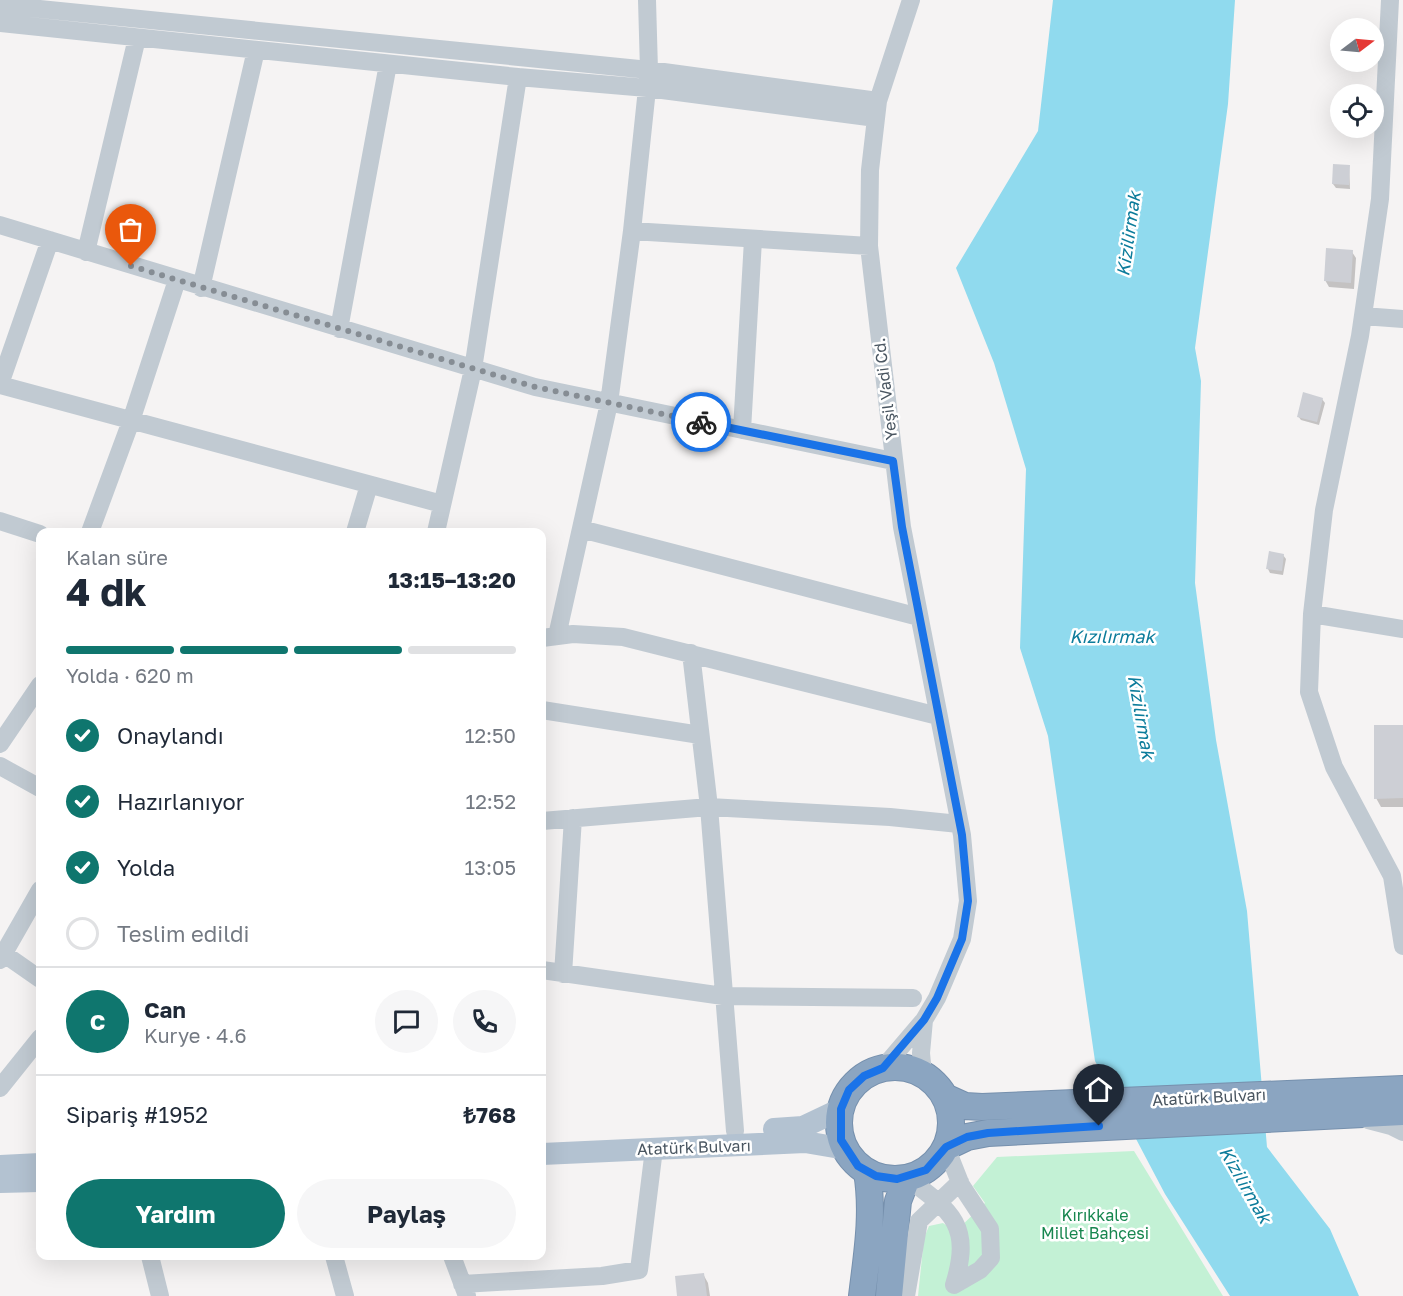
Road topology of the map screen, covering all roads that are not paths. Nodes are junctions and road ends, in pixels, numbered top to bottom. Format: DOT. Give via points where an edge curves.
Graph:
graph roads {
  1 [pos="647,0"];
  2 [pos="911,0"];
  3 [pos="1390,0"];
  4 [pos="0,5"];
  5 [pos="0,23"];
  6 [pos="137,38"];
  7 [pos="256,50"];
  8 [pos="388,64"];
  9 [pos="518,77"];
  10 [pos="648,79"];
  11 [pos="877,109"];
  12 [pos="0,225"];
  13 [pos="632,231"];
  14 [pos="50,240"];
  15 [pos="753,240"];
  16 [pos="870,246"];
  17 [pos="86,252"];
  18 [pos="177,280"];
  19 [pos="201,288"];
  20 [pos="1362,316"];
  21 [pos="1403,319"];
  22 [pos="339,329"];
  23 [pos="473,369"];
  24 [pos="0,384"];
  25 [pos="609,402"];
  26 [pos="131,421"];
  27 [pos="742,430"];
  28 [pos="893,461"];
  29 [pos="369,485"];
  30 [pos="442,504"];
  31 [pos="0,521"];
  32 [pos="91,528"];
  33 [pos="356,528"];
  34 [pos="437,528"];
  35 [pos="581,529"];
  36 [pos="36,533"];
  37 [pos="1312,614"];
  38 [pos="919,617"];
  39 [pos="1403,629"];
  40 [pos="549,637"];
  41 [pos="690,654"];
  42 [pos="36,691"];
  43 [pos="546,711"];
  44 [pos="938,716"];
  45 [pos="700,735"];
  46 [pos="0,744"];
  47 [pos="0,766"];
  48 [pos="36,786"];
  49 [pos="709,807"];
  50 [pos="573,818"];
  51 [pos="546,821"];
  52 [pos="960,824"];
  53 [pos="36,897"];
  54 [pos="1403,946"];
  55 [pos="1,955"];
  56 [pos="546,971"];
  57 [pos="564,974"];
  58 [pos="36,977"];
  59 [pos="723,996"];
  60 [pos="913,998"];
  61 [pos="924,1020"];
  62 [pos="36,1043"];
  63 [pos="883,1068"];
  64 [pos="923,1074"];
  65 [pos="0,1089"];
  66 [pos="1403,1089"];
  67 [pos="945,1096"];
  68 [pos="1341,1103"];
  69 [pos="841,1109"];
  70 [pos="1403,1112"];
  71 [pos="1118,1113"];
  72 [pos="735,1131"];
  73 [pos="1403,1132"];
  74 [pos="546,1140"];
  75 [pos="946,1147"];
  76 [pos="654,1149"];
  77 [pos="846,1149"];
  78 [pos="546,1154"];
  79 [pos="36,1164"];
  80 [pos="0,1166"];
  81 [pos="867,1172"];
  82 [pos="907,1178"];
  83 [pos="36,1181"];
  84 [pos="0,1182"];
  85 [pos="960,1182"];
  86 [pos="937,1202"];
  87 [pos="151,1260"];
  88 [pos="335,1260"];
  89 [pos="454,1260"];
  90 [pos="465,1290"];
  91 [pos="160,1296"];
  92 [pos="345,1296"];
  93 [pos="862,1296"];
  94 [pos="889,1296"];
  95 [pos="906,1296"];
  1 -- 10 [label="street"];
  2 -- 11 [label="street, Yeşil Vadi Cd."];
  3 -- 20 [label="street" via="1380,199"];
  4 -- 10 [label="street"];
  5 -- 6 [label="street"];
  6 -- 7 [label="street"];
  6 -- 17 [label="street"];
  7 -- 8 [label="street"];
  7 -- 19 [label="street"];
  8 -- 9 [label="street"];
  8 -- 22 [label="street"];
  9 -- 10 [label="street"];
  9 -- 23 [label="street"];
  10 -- 11 [label="street"];
  10 -- 13 [label="street"];
  11 -- 16 [label="street, Yeşil Vadi Cd." via="870,170"];
  12 -- 14 [label="street"];
  13 -- 15 [label="street"];
  13 -- 25 [label="street"];
  14 -- 17 [label="street"];
  14 -- 24 [label="street"];
  15 -- 16 [label="street"];
  15 -- 27 [label="street"];
  16 -- 28 [label="street, Yeşil Vadi Cd."];
  17 -- 18 [label="street"];
  18 -- 19 [label="street"];
  18 -- 26 [label="street"];
  19 -- 22 [label="street"];
  20 -- 21 [label="street"];
  20 -- 37 [label="street" via="1324,510"];
  22 -- 23 [label="street"];
  23 -- 25 [label="street"];
  23 -- 30 [label="street"];
  24 -- 26 [label="street"];
  25 -- 27 [label="street"];
  25 -- 35 [label="street"];
  26 -- 29 [label="street"];
  26 -- 32 [label="street"];
  27 -- 28 [label="street"];
  28 -- 38 [label="street, Yeşil Vadi Cd."];
  29 -- 30 [label="street"];
  29 -- 33 [label="street"];
  30 -- 34 [label="street"];
  31 -- 36 [label="street"];
  35 -- 38 [label="street"];
  35 -- 40 [label="street"];
  37 -- 39 [label="street"];
  37 -- 54 [label="street" via="1309,692 1334,767 1392,876"];
  38 -- 44 [label="street, Yeşil Vadi Cd."];
  40 -- 41 [label="street" via="573,634 623,638"];
  41 -- 44 [label="street"];
  41 -- 45 [label="street"];
  42 -- 46 [label="street"];
  43 -- 45 [label="street"];
  44 -- 52 [label="street, Yeşil Vadi Cd."];
  45 -- 49 [label="street"];
  47 -- 48 [label="street"];
  49 -- 50 [label="street"];
  49 -- 52 [label="street"];
  49 -- 59 [label="street"];
  50 -- 51 [label="street"];
  50 -- 57 [label="street"];
  52 -- 61 [label="street, Yeşil Vadi Cd." via="968,901 962,939"];
  53 -- 55 [label="street"];
  55 -- 58 [label="street"];
  56 -- 57 [label="street"];
  57 -- 59 [label="street"];
  59 -- 60 [label="street"];
  59 -- 72 [label="street"];
  61 -- 63 [label="street"];
  61 -- 64 [label="street"];
  62 -- 65 [label="street"];
  63 -- 64 [label="highway" via="904,1067"];
  63 -- 69 [label="highway" via="856,1082"];
  64 -- 67 [label="highway, Atatürk Bulvarı"];
  66 -- 68 [label="highway, Atatürk Bulvarı"];
  67 -- 71 [label="highway, Atatürk Bulvarı" via="965,1106"];
  67 -- 75 [label="highway" via="951,1126"];
  68 -- 70 [label="highway, Atatürk Bulvarı"];
  68 -- 71 [label="highway, Atatürk Bulvarı"];
  68 -- 73 [label="street"];
  69 -- 72 [label="main road, Atatürk Bulvarı" via="803,1127"];
  69 -- 77 [label="highway" via="839,1130"];
  71 -- 75 [label="highway, Atatürk Bulvarı" via="967,1137"];
  72 -- 74 [label="main road, Atatürk Bulvarı"];
  75 -- 82 [label="highway, Atatürk Bulvarı" via="934,1164"];
  75 -- 85 [label="street"];
  76 -- 77 [label="main road, Atatürk Bulvarı" via="805,1142"];
  76 -- 78 [label="main road, Atatürk Bulvarı"];
  76 -- 90 [label="street" via="639,1270"];
  77 -- 81 [label="highway"];
  79 -- 80 [label="main road"];
  81 -- 82 [label="highway" via="886,1179"];
  81 -- 93 [label="highway" via="871,1224"];
  82 -- 86 [label="street"];
  82 -- 94 [label="highway" via="898,1201"];
  83 -- 84 [label="main road"];
  85 -- 86 [label="street"];
  85 -- 86 [label="street" via="990,1229 993,1245 991,1258 980,1270 954,1285 961,1237 954,1219"];
  86 -- 95 [label="street" via="919,1221"];
  87 -- 91 [label="street"];
  88 -- 92 [label="street"];
  89 -- 90 [label="street"];
}
